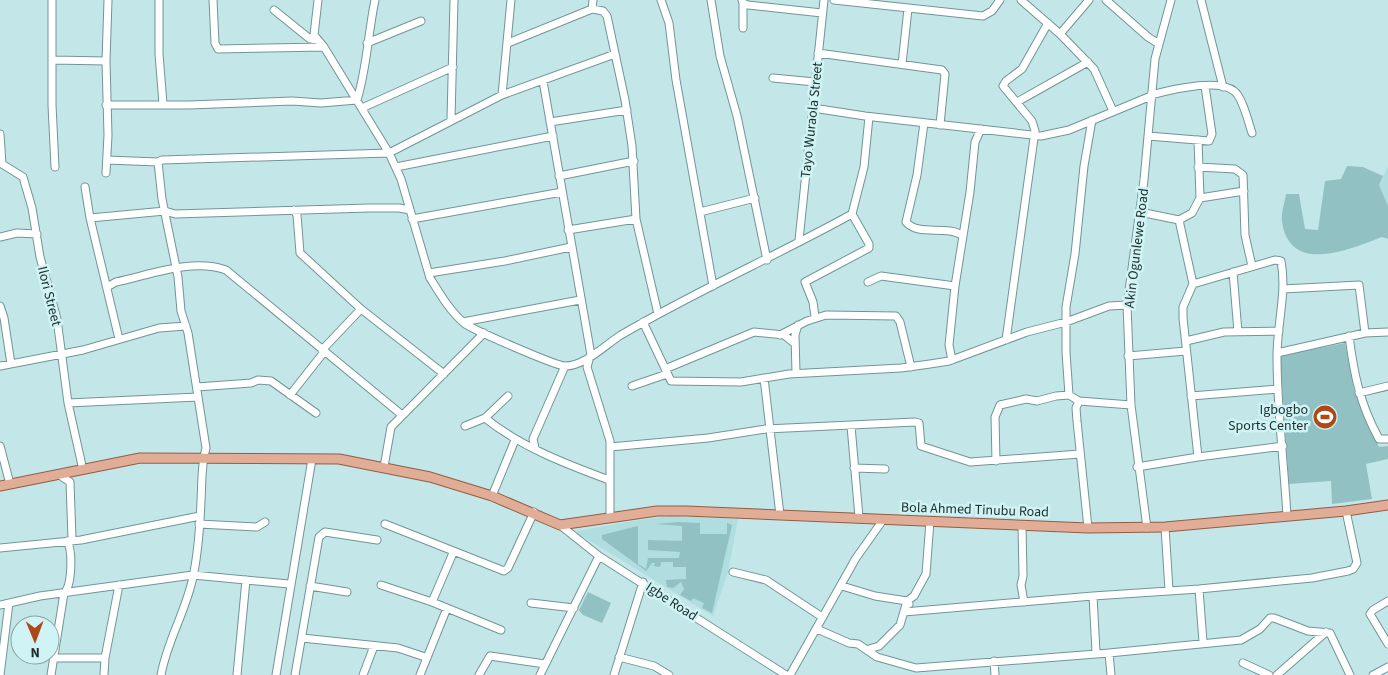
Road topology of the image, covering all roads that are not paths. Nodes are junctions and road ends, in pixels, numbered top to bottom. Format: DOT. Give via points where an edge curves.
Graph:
graph roads {
  1 [pos="52,0"];
  2 [pos="108,0"];
  3 [pos="159,0"];
  4 [pos="213,0"];
  5 [pos="318,0"];
  6 [pos="375,0"];
  7 [pos="454,0"];
  8 [pos="511,0"];
  9 [pos="593,0"];
  10 [pos="661,0"];
  11 [pos="711,0"];
  12 [pos="824,0"];
  13 [pos="834,0"];
  14 [pos="1000,0"];
  15 [pos="1021,0"];
  16 [pos="1089,0"];
  17 [pos="1106,0"];
  18 [pos="1171,0"];
  19 [pos="1201,0"];
  20 [pos="742,2"];
  21 [pos="884,3"];
  22 [pos="908,9"];
  23 [pos="274,10"];
  24 [pos="592,10"];
  25 [pos="822,13"];
  26 [pos="421,20"];
  27 [pos="1048,24"];
  28 [pos="743,28"];
  29 [pos="1060,34"];
  30 [pos="318,40"];
  31 [pos="367,43"];
  32 [pos="508,43"];
  33 [pos="1159,44"];
  34 [pos="324,47"];
  35 [pos="818,53"];
  36 [pos="615,54"];
  37 [pos="53,60"];
  38 [pos="106,62"];
  39 [pos="1088,62"];
  40 [pos="902,64"];
  41 [pos="453,67"];
  42 [pos="773,78"];
  43 [pos="543,81"];
  44 [pos="815,82"];
  45 [pos="1205,86"];
  46 [pos="1223,87"];
  47 [pos="502,96"];
  48 [pos="1151,96"];
  49 [pos="357,100"];
  50 [pos="1017,102"];
  51 [pos="163,104"];
  52 [pos="106,105"];
  53 [pos="362,108"];
  54 [pos="813,108"];
  55 [pos="626,110"];
  56 [pos="1113,111"];
  57 [pos="869,117"];
  58 [pos="451,119"];
  59 [pos="1092,120"];
  60 [pos="550,122"];
  61 [pos="924,123"];
  62 [pos="940,125"];
  63 [pos="981,129"];
  64 [pos="1252,133"];
  65 [pos="0,134"];
  66 [pos="553,136"];
  67 [pos="1034,136"];
  68 [pos="1148,136"];
  69 [pos="1198,140"];
  70 [pos="389,152"];
  71 [pos="107,160"];
  72 [pos="634,161"];
  73 [pos="158,162"];
  74 [pos="55,167"];
  75 [pos="396,167"];
  76 [pos="1198,167"];
  77 [pos="106,173"];
  78 [pos="559,176"];
  79 [pos="85,187"];
  80 [pos="1244,190"];
  81 [pos="562,192"];
  82 [pos="755,198"];
  83 [pos="1200,198"];
  84 [pos="408,202"];
  85 [pos="399,208"];
  86 [pos="410,210"];
  87 [pos="165,211"];
  88 [pos="298,211"];
  89 [pos="700,212"];
  90 [pos="1140,212"];
  91 [pos="852,214"];
  92 [pos="90,218"];
  93 [pos="412,219"];
  94 [pos="636,219"];
  95 [pos="1179,220"];
  96 [pos="568,230"];
  97 [pos="37,234"];
  98 [pos="962,234"];
  99 [pos="0,237"];
  100 [pos="799,240"];
  101 [pos="571,247"];
  102 [pos="767,260"];
  103 [pos="1252,266"];
  104 [pos="177,269"];
  105 [pos="1233,272"];
  106 [pos="429,273"];
  107 [pos="868,282"];
  108 [pos="1193,284"];
  109 [pos="713,286"];
  110 [pos="955,286"];
  111 [pos="107,287"];
  112 [pos="1283,289"];
  113 [pos="580,300"];
  114 [pos="1127,305"];
  115 [pos="0,306"];
  116 [pos="361,309"];
  117 [pos="658,314"];
  118 [pos="815,318"];
  119 [pos="463,322"];
  120 [pos="643,322"];
  121 [pos="1066,322"];
  122 [pos="798,325"];
  123 [pos="186,326"];
  124 [pos="1279,331"];
  125 [pos="1238,332"];
  126 [pos="1388,332"];
  127 [pos="484,333"];
  128 [pos="1365,333"];
  129 [pos="780,335"];
  130 [pos="1349,336"];
  131 [pos="119,339"];
  132 [pos="1006,340"];
  133 [pos="1186,341"];
  134 [pos="794,343"];
  135 [pos="323,351"];
  136 [pos="1186,351"];
  137 [pos="61,354"];
  138 [pos="1277,354"];
  139 [pos="590,355"];
  140 [pos="1128,356"];
  141 [pos="952,360"];
  142 [pos="577,362"];
  143 [pos="11,364"];
  144 [pos="0,366"];
  145 [pos="564,366"];
  146 [pos="587,367"];
  147 [pos="911,367"];
  148 [pos="666,371"];
  149 [pos="796,373"];
  150 [pos="444,374"];
  151 [pos="764,378"];
  152 [pos="632,386"];
  153 [pos="1388,386"];
  154 [pos="197,387"];
  155 [pos="1278,389"];
  156 [pos="1359,393"];
  157 [pos="290,395"];
  158 [pos="508,396"];
  159 [pos="1069,396"];
  160 [pos="1191,396"];
  161 [pos="198,397"];
  162 [pos="1079,401"];
  163 [pos="68,403"];
  164 [pos="1131,405"];
  165 [pos="316,413"];
  166 [pos="402,415"];
  167 [pos="485,418"];
  168 [pos="465,426"];
  169 [pos="851,426"];
  170 [pos="770,429"];
  171 [pos="1388,438"];
  172 [pos="533,439"];
  173 [pos="515,440"];
  174 [pos="525,443"];
  175 [pos="0,446"];
  176 [pos="610,446"];
  177 [pos="1283,446"];
  178 [pos="535,448"];
  179 [pos="1080,454"];
  180 [pos="1198,457"];
  181 [pos="203,458"];
  182 [pos="312,459"];
  183 [pos="996,461"];
  184 [pos="384,467"];
  185 [pos="854,468"];
  186 [pos="1137,468"];
  187 [pos="885,469"];
  188 [pos="83,470"];
  189 [pos="58,474"];
  190 [pos="609,480"];
  191 [pos="10,484"];
  192 [pos="0,486"];
  193 [pos="492,496"];
  194 [pos="1388,505"];
  195 [pos="1346,511"];
  196 [pos="534,512"];
  197 [pos="780,515"];
  198 [pos="200,516"];
  199 [pos="1287,516"];
  200 [pos="610,517"];
  201 [pos="860,517"];
  202 [pos="883,520"];
  203 [pos="930,521"];
  204 [pos="265,522"];
  205 [pos="199,524"];
  206 [pos="385,524"];
  207 [pos="560,525"];
  208 [pos="1022,525"];
  209 [pos="1165,527"];
  210 [pos="1088,528"];
  211 [pos="1147,528"];
  212 [pos="69,540"];
  213 [pos="377,540"];
  214 [pos="0,548"];
  215 [pos="453,552"];
  216 [pos="599,556"];
  217 [pos="733,572"];
  218 [pos="193,575"];
  219 [pos="246,580"];
  220 [pos="643,582"];
  221 [pos="290,584"];
  222 [pos="381,585"];
  223 [pos="119,586"];
  224 [pos="310,586"];
  225 [pos="842,586"];
  226 [pos="1199,589"];
  227 [pos="1169,590"];
  228 [pos="347,592"];
  229 [pos="64,594"];
  230 [pos="1093,596"];
  231 [pos="1388,601"];
  232 [pos="432,602"];
  233 [pos="907,602"];
  234 [pos="1024,602"];
  235 [pos="9,603"];
  236 [pos="531,603"];
  237 [pos="0,605"];
  238 [pos="447,608"];
  239 [pos="574,608"];
  240 [pos="915,610"];
  241 [pos="904,612"];
  242 [pos="822,617"];
  243 [pos="60,620"];
  244 [pos="817,629"];
  245 [pos="502,630"];
  246 [pos="1326,632"];
  247 [pos="302,638"];
  248 [pos="1204,642"];
  249 [pos="1388,644"];
  250 [pos="374,646"];
  251 [pos="868,649"];
  252 [pos="1096,652"];
  253 [pos="1110,653"];
  254 [pos="425,657"];
  255 [pos="619,657"];
  256 [pos="60,658"];
  257 [pos="105,658"];
  258 [pos="994,661"];
  259 [pos="1243,663"];
  260 [pos="545,664"];
  261 [pos="1,665"];
  262 [pos="1388,667"];
  263 [pos="0,675"];
  264 [pos="104,675"];
  265 [pos="161,675"];
  266 [pos="237,675"];
  267 [pos="276,675"];
  268 [pos="295,675"];
  269 [pos="363,675"];
  270 [pos="420,675"];
  271 [pos="479,675"];
  272 [pos="540,675"];
  273 [pos="614,675"];
  274 [pos="669,675"];
  275 [pos="786,675"];
  276 [pos="790,675"];
  277 [pos="995,675"];
  278 [pos="1111,675"];
  279 [pos="1269,675"];
  280 [pos="1277,675"];
  281 [pos="1350,675"];
  282 [pos="1373,675"];
  1 -- 37 [label="street"];
  2 -- 38 [label="street"];
  3 -- 51 [label="street"];
  4 -- 34 [label="street" via="218,49"];
  5 -- 30 [label="street" via="313,32"];
  6 -- 31 [label="street"];
  7 -- 41 [label="street"];
  8 -- 32 [label="street"];
  9 -- 24 [label="street"];
  10 -- 89 [label="street" via="669,23"];
  11 -- 82 [label="street" via="720,56"];
  12 -- 25 [label="street, Tayo Wuraola Street"];
  13 -- 21 [label="street"];
  14 -- 22 [label="street" via="992,11 983,16"];
  15 -- 27 [label="street"];
  16 -- 29 [label="street"];
  17 -- 33 [label="street"];
  18 -- 33 [label="street, Akin Ogunlewe Road"];
  19 -- 46 [label="street"];
  20 -- 25 [label="street"];
  20 -- 28 [label="street"];
  21 -- 22 [label="street"];
  22 -- 40 [label="street"];
  23 -- 30 [label="street" via="310,39"];
  24 -- 32 [label="street"];
  24 -- 36 [label="street" via="603,11 607,16"];
  25 -- 35 [label="street, Tayo Wuraola Street"];
  26 -- 31 [label="street"];
  27 -- 29 [label="street"];
  27 -- 50 [label="street" via="1022,69 1003,83"];
  29 -- 39 [label="street"];
  30 -- 34 [label="street"];
  31 -- 49 [label="street"];
  32 -- 47 [label="street"];
  33 -- 48 [label="street, Akin Ogunlewe Road"];
  34 -- 49 [label="street"];
  35 -- 40 [label="street"];
  35 -- 44 [label="street, Tayo Wuraola Street"];
  36 -- 43 [label="street"];
  36 -- 55 [label="street"];
  37 -- 38 [label="street"];
  37 -- 74 [label="street"];
  38 -- 52 [label="street"];
  39 -- 50 [label="street"];
  39 -- 56 [label="street" via="1100,79"];
  40 -- 62 [label="street" via="945,72"];
  41 -- 53 [label="street"];
  41 -- 58 [label="street"];
  42 -- 44 [label="street"];
  43 -- 47 [label="street"];
  43 -- 60 [label="street"];
  44 -- 54 [label="street, Tayo Wuraola Street"];
  45 -- 46 [label="street"];
  45 -- 48 [label="street" via="1185,86"];
  45 -- 69 [label="street" via="1212,134 1209,141"];
  46 -- 64 [label="street" via="1236,92"];
  47 -- 58 [label="street"];
  48 -- 56 [label="street"];
  48 -- 68 [label="street, Akin Ogunlewe Road"];
  49 -- 51 [label="street" via="189,106"];
  49 -- 53 [label="street"];
  50 -- 67 [label="street" via="1032,121"];
  51 -- 52 [label="street"];
  52 -- 71 [label="street"];
  53 -- 70 [label="street"];
  54 -- 57 [label="street"];
  54 -- 100 [label="street, Tayo Wuraola Street"];
  55 -- 60 [label="street"];
  55 -- 72 [label="street"];
  56 -- 59 [label="street"];
  57 -- 61 [label="street"];
  57 -- 91 [label="street" via="864,167"];
  58 -- 70 [label="street"];
  59 -- 67 [label="street" via="1069,130"];
  59 -- 121 [label="street"];
  60 -- 66 [label="street"];
  61 -- 62 [label="street"];
  61 -- 98 [label="street" via="906,222 917,228"];
  62 -- 63 [label="street"];
  63 -- 67 [label="street"];
  63 -- 98 [label="street" via="975,142"];
  65 -- 97 [label="street, Ilori Street" via="2,164 23,177"];
  66 -- 75 [label="street"];
  66 -- 78 [label="street"];
  67 -- 132 [label="street"];
  68 -- 69 [label="street"];
  68 -- 90 [label="street, Akin Ogunlewe Road"];
  69 -- 76 [label="street"];
  70 -- 73 [label="street"];
  70 -- 75 [label="street"];
  71 -- 73 [label="street"];
  71 -- 77 [label="street"];
  72 -- 78 [label="street"];
  72 -- 94 [label="street"];
  73 -- 87 [label="street"];
  75 -- 84 [label="street"];
  76 -- 80 [label="street" via="1235,169 1243,175"];
  76 -- 83 [label="street"];
  78 -- 81 [label="street"];
  79 -- 92 [label="street"];
  80 -- 83 [label="street"];
  80 -- 103 [label="street" via="1245,235"];
  81 -- 93 [label="street"];
  81 -- 96 [label="street"];
  82 -- 89 [label="street"];
  82 -- 102 [label="street"];
  83 -- 95 [label="street" via="1192,213"];
  84 -- 85 [label="street"];
  84 -- 86 [label="street"];
  85 -- 86 [label="street"];
  85 -- 88 [label="street"];
  86 -- 93 [label="street"];
  87 -- 88 [label="street" via="175,214"];
  87 -- 92 [label="street"];
  87 -- 104 [label="street"];
  88 -- 116 [label="street" via="300,253"];
  89 -- 109 [label="street"];
  90 -- 95 [label="street"];
  90 -- 114 [label="street, Akin Ogunlewe Road"];
  91 -- 100 [label="street"];
  91 -- 118 [label="street" via="870,244 869,248 805,282"];
  92 -- 111 [label="street"];
  93 -- 106 [label="street"];
  94 -- 96 [label="street"];
  94 -- 117 [label="street"];
  95 -- 108 [label="street"];
  96 -- 101 [label="street"];
  97 -- 99 [label="street" via="17,233"];
  97 -- 137 [label="street, Ilori Street" via="57,319"];
  98 -- 110 [label="street"];
  100 -- 102 [label="street"];
  101 -- 106 [label="street"];
  101 -- 113 [label="street"];
  102 -- 109 [label="street"];
  103 -- 105 [label="street"];
  103 -- 112 [label="street" via="1281,261"];
  104 -- 111 [label="street" via="116,282"];
  104 -- 123 [label="street" via="181,311"];
  104 -- 135 [label="street" via="206,266 226,270"];
  105 -- 108 [label="street"];
  105 -- 125 [label="street"];
  106 -- 119 [label="street" via="448,306"];
  107 -- 110 [label="street" via="881,276"];
  108 -- 133 [label="street" via="1184,307"];
  109 -- 117 [label="street"];
  110 -- 141 [label="street" via="949,345"];
  111 -- 131 [label="street"];
  112 -- 124 [label="street"];
  112 -- 128 [label="street" via="1359,285"];
  113 -- 119 [label="street"];
  113 -- 139 [label="street"];
  114 -- 121 [label="street" via="1110,306"];
  114 -- 140 [label="street, Akin Ogunlewe Road"];
  115 -- 143 [label="street"];
  116 -- 135 [label="street"];
  116 -- 150 [label="street"];
  117 -- 120 [label="street"];
  118 -- 122 [label="street"];
  118 -- 147 [label="street" via="840,314 896,316"];
  119 -- 127 [label="street"];
  120 -- 139 [label="street"];
  120 -- 148 [label="street"];
  121 -- 132 [label="street"];
  121 -- 159 [label="street"];
  122 -- 129 [label="street"];
  122 -- 134 [label="street"];
  123 -- 131 [label="street" via="160,328"];
  123 -- 154 [label="street"];
  124 -- 125 [label="street"];
  124 -- 138 [label="street"];
  125 -- 133 [label="street"];
  126 -- 128 [label="street"];
  127 -- 145 [label="street"];
  127 -- 150 [label="street"];
  128 -- 130 [label="street"];
  129 -- 134 [label="street"];
  129 -- 148 [label="street" via="754,332"];
  130 -- 138 [label="street"];
  130 -- 156 [label="street"];
  131 -- 137 [label="street"];
  132 -- 141 [label="street"];
  133 -- 136 [label="street"];
  134 -- 149 [label="street"];
  135 -- 157 [label="street"];
  135 -- 166 [label="street"];
  136 -- 140 [label="street"];
  136 -- 160 [label="street"];
  137 -- 143 [label="street"];
  137 -- 163 [label="street, Ilori Street"];
  138 -- 155 [label="street"];
  139 -- 142 [label="street"];
  139 -- 146 [label="street"];
  140 -- 164 [label="street, Akin Ogunlewe Road"];
  141 -- 147 [label="street"];
  142 -- 145 [label="street"];
  142 -- 146 [label="street"];
  143 -- 144 [label="street"];
  145 -- 172 [label="street"];
  146 -- 176 [label="street"];
  147 -- 149 [label="street"];
  148 -- 151 [label="street" via="676,382 741,382"];
  148 -- 152 [label="street"];
  149 -- 151 [label="street"];
  150 -- 166 [label="street"];
  151 -- 170 [label="street"];
  153 -- 156 [label="street"];
  154 -- 157 [label="street" via="262,380 271,381"];
  154 -- 161 [label="street"];
  155 -- 160 [label="street"];
  155 -- 177 [label="street"];
  156 -- 171 [label="street" via="1379,439"];
  157 -- 165 [label="street"];
  158 -- 167 [label="street"];
  159 -- 162 [label="street"];
  159 -- 183 [label="street" via="1037,401 1026,399 998,407 995,418"];
  160 -- 180 [label="street"];
  161 -- 163 [label="street"];
  161 -- 181 [label="street" via="206,448"];
  162 -- 164 [label="street"];
  162 -- 179 [label="street" via="1076,411"];
  163 -- 188 [label="street, Ilori Street"];
  164 -- 186 [label="street, Akin Ogunlewe Road"];
  166 -- 184 [label="street" via="391,427"];
  167 -- 168 [label="street"];
  167 -- 173 [label="street"];
  169 -- 170 [label="street"];
  169 -- 183 [label="street" via="917,422 922,446 970,462"];
  169 -- 185 [label="street"];
  170 -- 176 [label="street"];
  170 -- 197 [label="street"];
  172 -- 174 [label="street"];
  172 -- 178 [label="street"];
  173 -- 174 [label="street"];
  173 -- 193 [label="street"];
  174 -- 178 [label="street"];
  175 -- 191 [label="street"];
  176 -- 190 [label="street"];
  177 -- 180 [label="street"];
  177 -- 199 [label="street"];
  178 -- 190 [label="street"];
  179 -- 183 [label="street"];
  179 -- 210 [label="street"];
  180 -- 186 [label="street"];
  181 -- 182 [label="main road"];
  181 -- 188 [label="main road" via="140,458"];
  181 -- 198 [label="street"];
  182 -- 184 [label="main road" via="339,459"];
  182 -- 221 [label="street"];
  184 -- 193 [label="main road" via="430,476"];
  185 -- 187 [label="street"];
  185 -- 201 [label="street"];
  186 -- 211 [label="street, Akin Ogunlewe Road"];
  188 -- 189 [label="main road"];
  189 -- 191 [label="main road"];
  189 -- 212 [label="street" via="70,482"];
  190 -- 200 [label="street"];
  191 -- 192 [label="main road"];
  193 -- 196 [label="main road"];
  194 -- 195 [label="main road, Bola Ahmed Tinubu Road"];
  195 -- 199 [label="main road, Bola Ahmed Tinubu Road"];
  195 -- 226 [label="street" via="1356,559 1353,569 1312,578"];
  196 -- 207 [label="main road"];
  196 -- 215 [label="street" via="504,571"];
  197 -- 200 [label="main road, Bola Ahmed Tinubu Road" via="657,511"];
  197 -- 201 [label="main road, Bola Ahmed Tinubu Road"];
  198 -- 205 [label="street"];
  198 -- 212 [label="street"];
  199 -- 209 [label="main road, Bola Ahmed Tinubu Road"];
  200 -- 207 [label="main road, Bola Ahmed Tinubu Road"];
  201 -- 202 [label="main road, Bola Ahmed Tinubu Road"];
  202 -- 203 [label="main road, Bola Ahmed Tinubu Road"];
  202 -- 225 [label="street" via="856,558"];
  203 -- 208 [label="main road, Bola Ahmed Tinubu Road"];
  203 -- 233 [label="street" via="926,574"];
  204 -- 205 [label="street" via="257,527"];
  205 -- 218 [label="street"];
  206 -- 215 [label="street"];
  207 -- 216 [label="street, Igbe Road"];
  208 -- 210 [label="main road, Bola Ahmed Tinubu Road"];
  208 -- 234 [label="street" via="1021,585"];
  209 -- 211 [label="main road, Bola Ahmed Tinubu Road"];
  209 -- 227 [label="street"];
  210 -- 211 [label="main road, Bola Ahmed Tinubu Road"];
  212 -- 214 [label="street"];
  212 -- 229 [label="street" via="70,582"];
  213 -- 224 [label="street" via="321,533"];
  215 -- 232 [label="street"];
  216 -- 220 [label="street, Igbe Road"];
  216 -- 239 [label="street"];
  217 -- 242 [label="street" via="766,580"];
  218 -- 219 [label="street"];
  218 -- 223 [label="street"];
  218 -- 265 [label="street"];
  219 -- 221 [label="street"];
  219 -- 266 [label="street"];
  220 -- 255 [label="street"];
  220 -- 275 [label="street, Igbe Road"];
  221 -- 267 [label="street"];
  222 -- 232 [label="street"];
  223 -- 229 [label="street"];
  223 -- 257 [label="street"];
  224 -- 228 [label="street"];
  224 -- 247 [label="street"];
  225 -- 233 [label="street"];
  225 -- 242 [label="street"];
  226 -- 227 [label="street"];
  226 -- 248 [label="street"];
  227 -- 230 [label="street"];
  229 -- 235 [label="street"];
  229 -- 243 [label="street"];
  230 -- 234 [label="street"];
  230 -- 252 [label="street"];
  231 -- 249 [label="street" via="1370,614"];
  232 -- 238 [label="street"];
  233 -- 240 [label="street"];
  233 -- 241 [label="street"];
  234 -- 240 [label="street" via="923,612"];
  235 -- 237 [label="street"];
  235 -- 261 [label="street"];
  236 -- 239 [label="street"];
  238 -- 245 [label="street"];
  238 -- 254 [label="street"];
  239 -- 260 [label="street"];
  240 -- 241 [label="street"];
  241 -- 251 [label="street" via="898,628 879,646"];
  242 -- 244 [label="street"];
  244 -- 251 [label="street"];
  244 -- 276 [label="street"];
  246 -- 248 [label="street" via="1308,631 1270,618 1260,629 1241,640"];
  246 -- 280 [label="street"];
  246 -- 281 [label="street" via="1333,635"];
  247 -- 250 [label="street"];
  247 -- 268 [label="street"];
  248 -- 253 [label="street"];
  250 -- 254 [label="street" via="398,648"];
  250 -- 269 [label="street"];
  251 -- 258 [label="street" via="877,657 916,668"];
  252 -- 253 [label="street"];
  252 -- 258 [label="street"];
  253 -- 278 [label="street"];
  254 -- 270 [label="street"];
  255 -- 273 [label="street"];
  255 -- 274 [label="street" via="654,666"];
  256 -- 257 [label="street"];
  257 -- 264 [label="street"];
  258 -- 277 [label="street"];
  259 -- 279 [label="street"];
  260 -- 271 [label="street" via="490,656"];
  260 -- 272 [label="street"];
  261 -- 263 [label="street"];
  262 -- 282 [label="street"];
}
